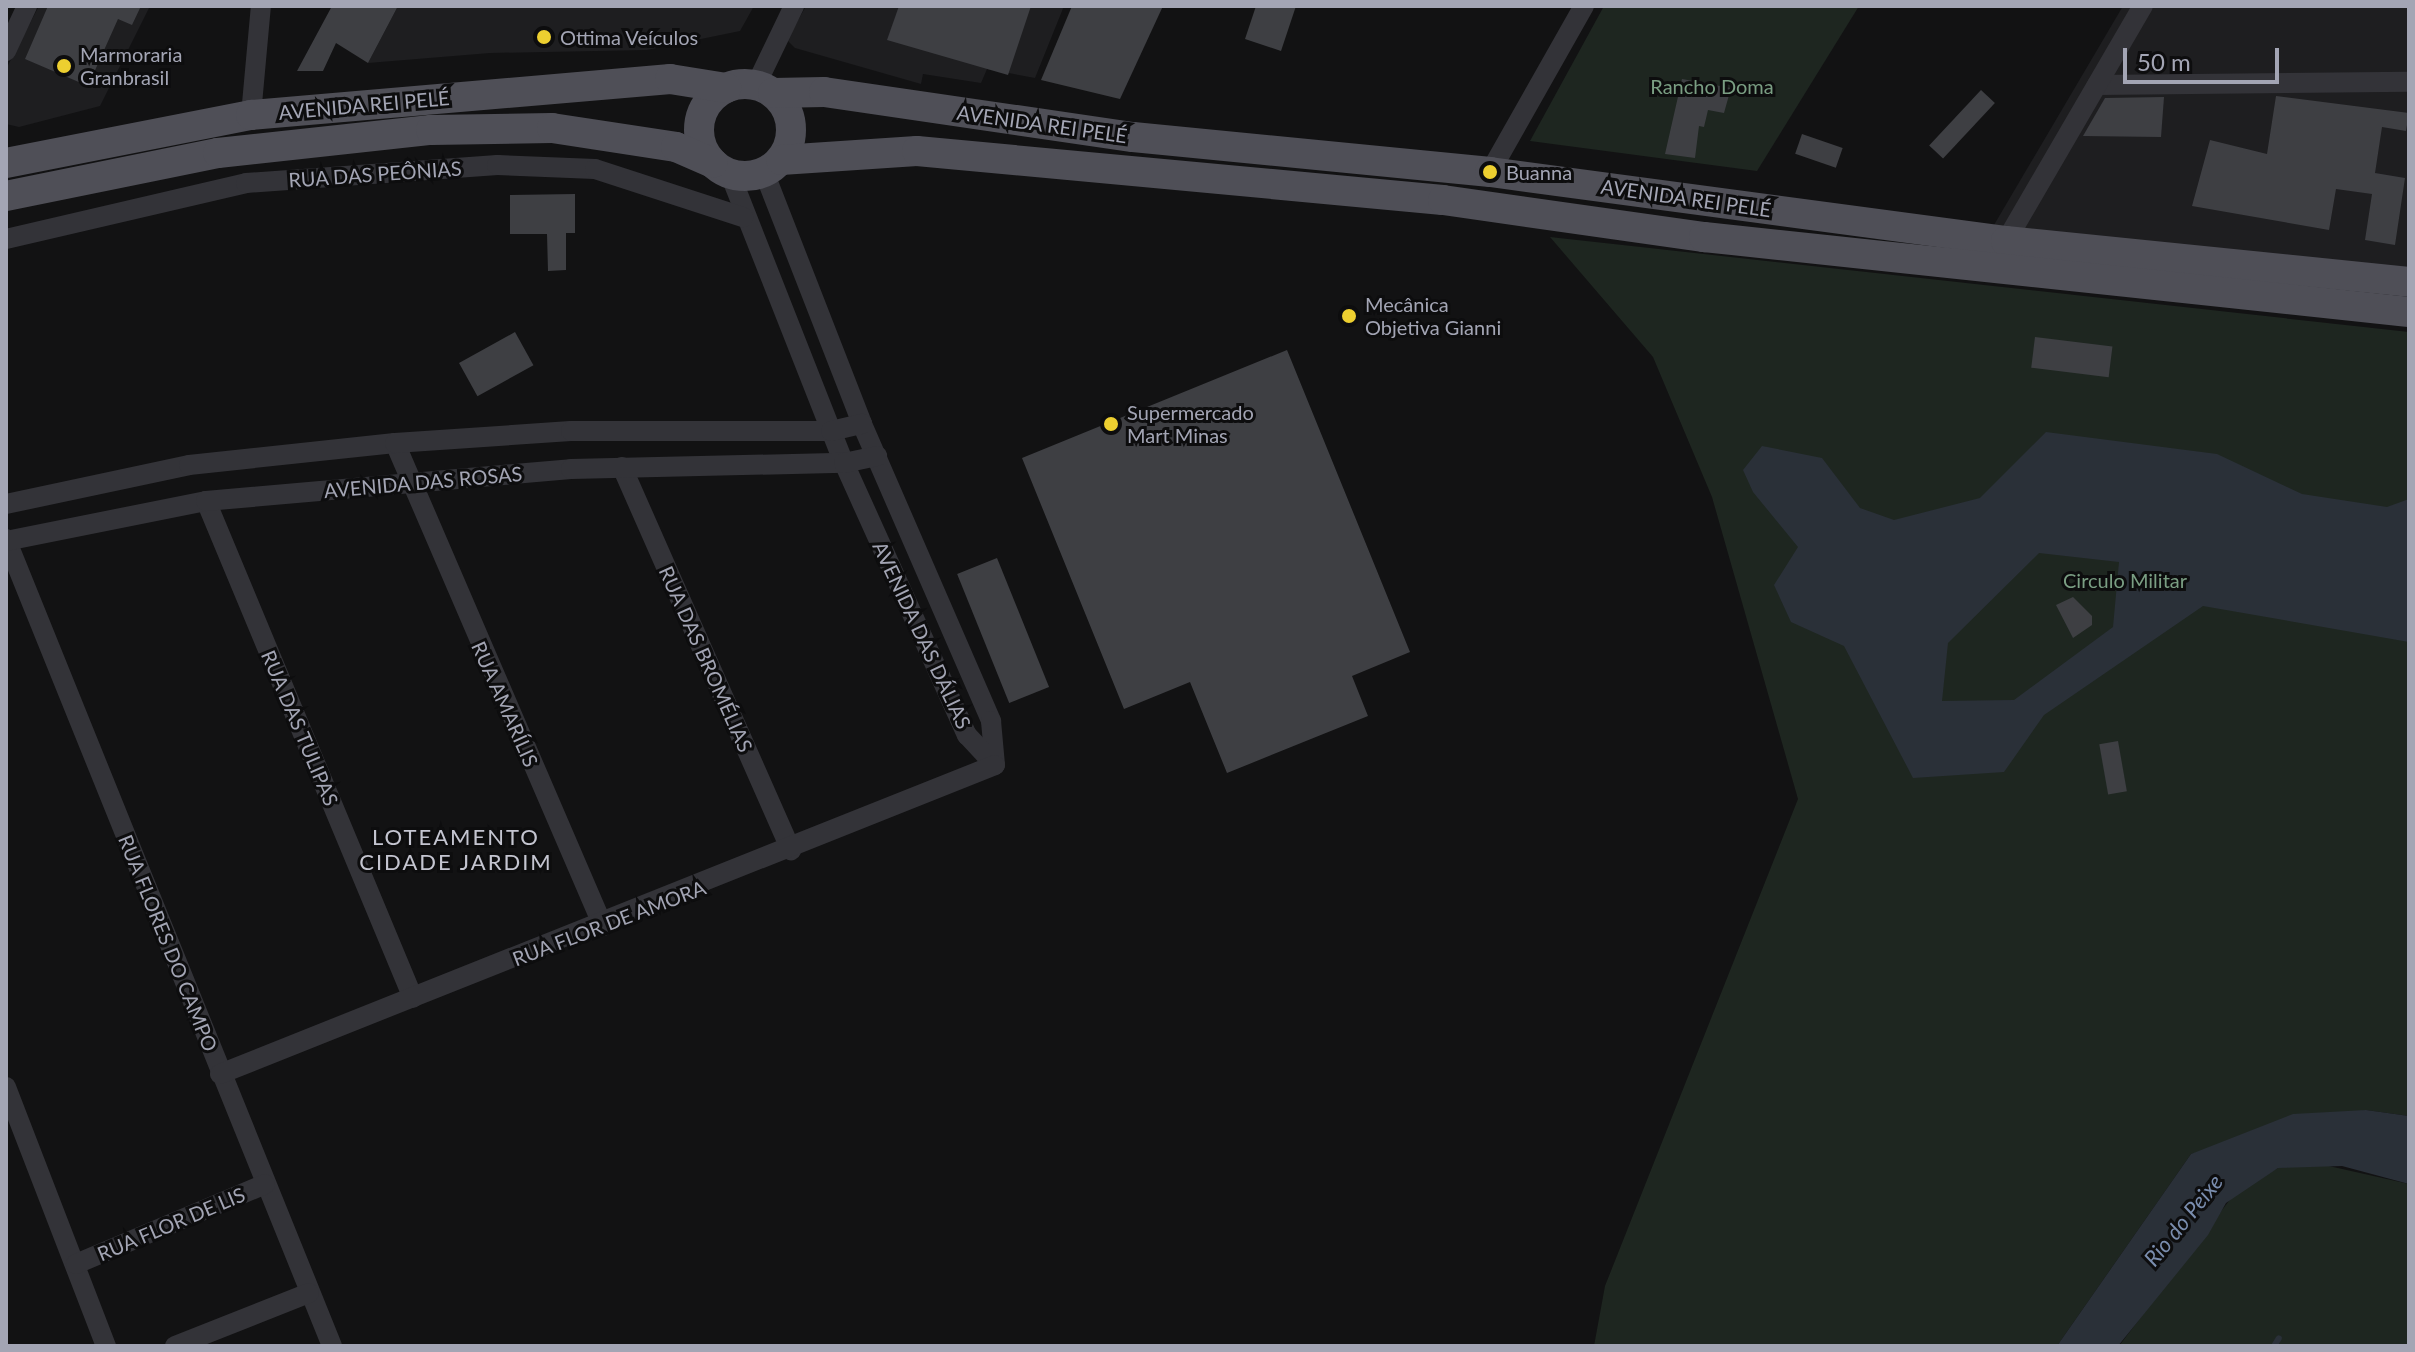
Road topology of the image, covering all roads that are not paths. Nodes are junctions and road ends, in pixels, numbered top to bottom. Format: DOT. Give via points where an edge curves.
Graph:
graph roads {
  1 [pos="27,6"];
  2 [pos="261,6"];
  3 [pos="794,6"];
  4 [pos="1584,6"];
  5 [pos="2143,6"];
  6 [pos="6,51"];
  7 [pos="2409,82"];
  8 [pos="2097,85"];
  9 [pos="752,89"];
  10 [pos="251,115"];
  11 [pos="6,163"];
  12 [pos="772,166"];
  13 [pos="721,168"];
  14 [pos="1490,172"];
  15 [pos="6,196"];
  16 [pos="743,217"];
  17 [pos="6,239"];
  18 [pos="2006,241"];
  19 [pos="2409,282"];
  20 [pos="2409,312"];
  21 [pos="862,424"];
  22 [pos="831,431"];
  23 [pos="395,443"];
  24 [pos="877,456"];
  25 [pos="844,463"];
  26 [pos="622,467"];
  27 [pos="407,483"];
  28 [pos="206,501"];
  29 [pos="6,504"];
  30 [pos="6,540"];
  31 [pos="995,765"];
  32 [pos="791,850"];
  33 [pos="603,926"];
  34 [pos="413,998"];
  35 [pos="220,1074"];
  36 [pos="6,1087"];
  37 [pos="265,1184"];
  38 [pos="76,1264"];
  39 [pos="309,1293"];
  40 [pos="106,1346"];
  41 [pos="175,1346"];
  42 [pos="332,1346"];
  1 -- 6 [label="street"];
  2 -- 10 [label="street"];
  3 -- 9 [label="street"];
  4 -- 14 [label="street"];
  5 -- 8 [label="street"];
  7 -- 8 [label="street"];
  8 -- 18 [label="street"];
  9 -- 10 [label="main road, AVENIDA REI PELÉ" via="670,79"];
  9 -- 12 [label="main road" via="791,124"];
  9 -- 13 [label="main road" via="700,122 704,151"];
  9 -- 14 [label="main road, AVENIDA REI PELÉ" via="824,92 1106,133"];
  10 -- 11 [label="main road, AVENIDA REI PELÉ"];
  12 -- 13 [label="main road"];
  12 -- 20 [label="main road, AVENIDA REI PELÉ" via="917,151 1443,200 1704,237"];
  12 -- 21 [label="street, AVENIDA DAS DÁLIAS"];
  13 -- 15 [label="main road, AVENIDA REI PELÉ" via="676,147 552,128 431,130 218,153"];
  13 -- 16 [label="street, AVENIDA DAS DÁLIAS"];
  14 -- 18 [label="main road, AVENIDA REI PELÉ"];
  16 -- 17 [label="street, RUA DAS PEÔNIAS" via="595,169 497,165 246,183"];
  16 -- 22 [label="street, AVENIDA DAS DÁLIAS"];
  18 -- 19 [label="main road, AVENIDA REI PELÉ"];
  21 -- 22 [label="street, AVENIDA DAS ROSAS"];
  21 -- 24 [label="street, AVENIDA DAS DÁLIAS"];
  22 -- 23 [label="street, AVENIDA DAS ROSAS" via="571,431"];
  22 -- 25 [label="street, AVENIDA DAS DÁLIAS"];
  23 -- 27 [label="street, RUA AMARÍLIS"];
  23 -- 29 [label="street, AVENIDA DAS ROSAS" via="189,465"];
  24 -- 25 [label="street, AVENIDA DAS ROSAS"];
  24 -- 31 [label="street, AVENIDA DAS DÁLIAS" via="991,721"];
  25 -- 26 [label="street, AVENIDA DAS ROSAS"];
  25 -- 31 [label="street, AVENIDA DAS DÁLIAS" via="967,735"];
  26 -- 27 [label="street, AVENIDA DAS ROSAS"];
  26 -- 32 [label="street, RUA DAS BROMÉLIAS"];
  27 -- 28 [label="street, AVENIDA DAS ROSAS"];
  27 -- 33 [label="street, RUA AMARÍLIS"];
  28 -- 30 [label="street, AVENIDA DAS ROSAS"];
  28 -- 34 [label="street, RUA DAS TULIPAS"];
  30 -- 35 [label="street, RUA FLORES DO CAMPO"];
  31 -- 32 [label="street, RUA FLOR DE AMORA"];
  32 -- 33 [label="street, RUA FLOR DE AMORA"];
  33 -- 34 [label="street, RUA FLOR DE AMORA"];
  34 -- 35 [label="street, RUA FLOR DE AMORA"];
  35 -- 37 [label="street, RUA FLORES DO CAMPO"];
  36 -- 38 [label="street"];
  37 -- 38 [label="street, RUA FLOR DE LIS"];
  37 -- 39 [label="street, RUA FLORES DO CAMPO"];
  38 -- 40 [label="street"];
  39 -- 41 [label="street"];
  39 -- 42 [label="street, RUA FLORES DO CAMPO"];
}
